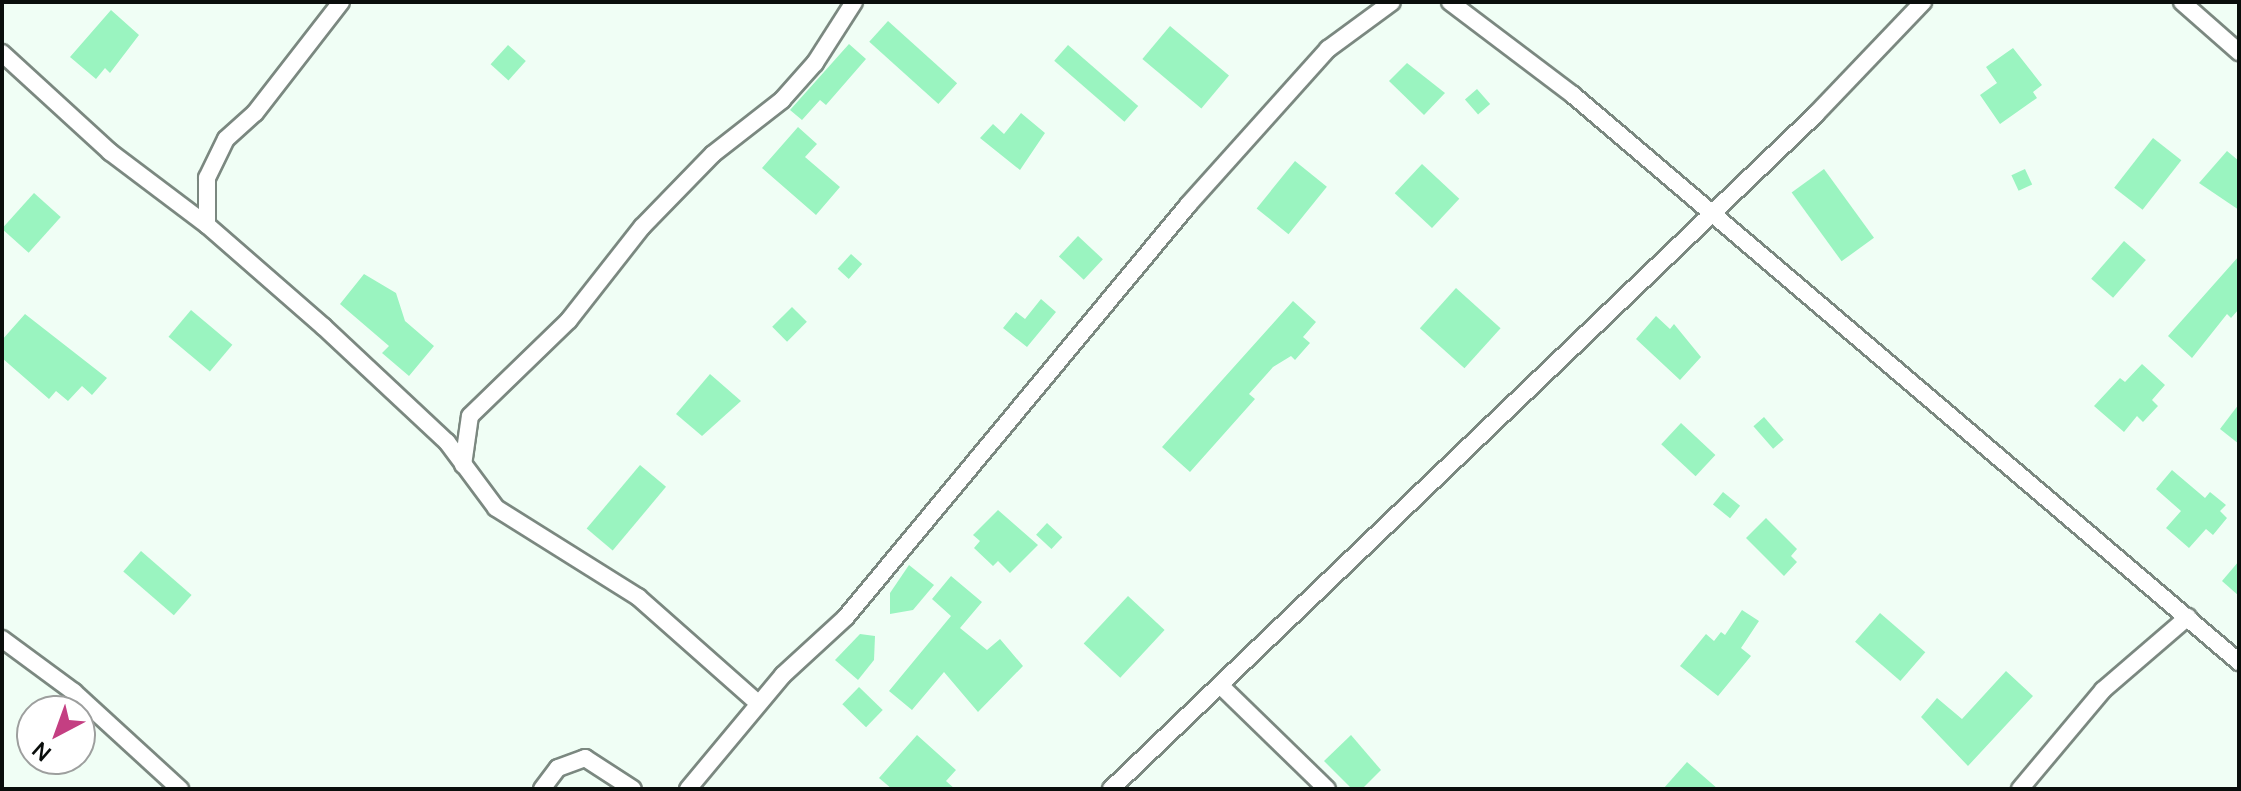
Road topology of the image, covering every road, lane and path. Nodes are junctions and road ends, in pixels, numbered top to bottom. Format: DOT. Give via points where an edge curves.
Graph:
graph roads {
  1 [pos="341,2"];
  2 [pos="854,2"];
  3 [pos="1392,2"];
  4 [pos="1450,2"];
  5 [pos="1923,2"];
  6 [pos="2182,2"];
  7 [pos="2239,52"];
  8 [pos="2,53"];
  9 [pos="1710,210"];
  10 [pos="207,225"];
  11 [pos="463,465"];
  12 [pos="2188,617"];
  13 [pos="2,639"];
  14 [pos="2239,662"];
  15 [pos="1220,685"];
  16 [pos="758,703"];
  17 [pos="180,789"];
  18 [pos="542,789"];
  19 [pos="633,789"];
  20 [pos="688,789"];
  21 [pos="1111,789"];
  22 [pos="1327,789"];
  23 [pos="2020,789"];
  1 -- 10 [label="street" via="255,113 226,139 207,178"];
  2 -- 11 [label="street" via="815,63 782,100 713,154 642,227 569,320 470,416"];
  3 -- 16 [label="street" via="1328,49 1298,82 1070,343 846,617"];
  4 -- 9 [label="street"];
  5 -- 9 [label="street" via="1816,114"];
  6 -- 7 [label="street"];
  8 -- 10 [label="street" via="110,152"];
  9 -- 12 [label="street"];
  9 -- 15 [label="street"];
  10 -- 11 [label="street" via="447,442"];
  11 -- 16 [label="street" via="496,508 638,597"];
  12 -- 14 [label="street"];
  12 -- 23 [label="street" via="2103,690"];
  13 -- 17 [label="street" via="74,692"];
  15 -- 21 [label="street"];
  15 -- 22 [label="street"];
  16 -- 20 [label="street"];
  18 -- 19 [label="street" via="558,768 585,758"];
}
